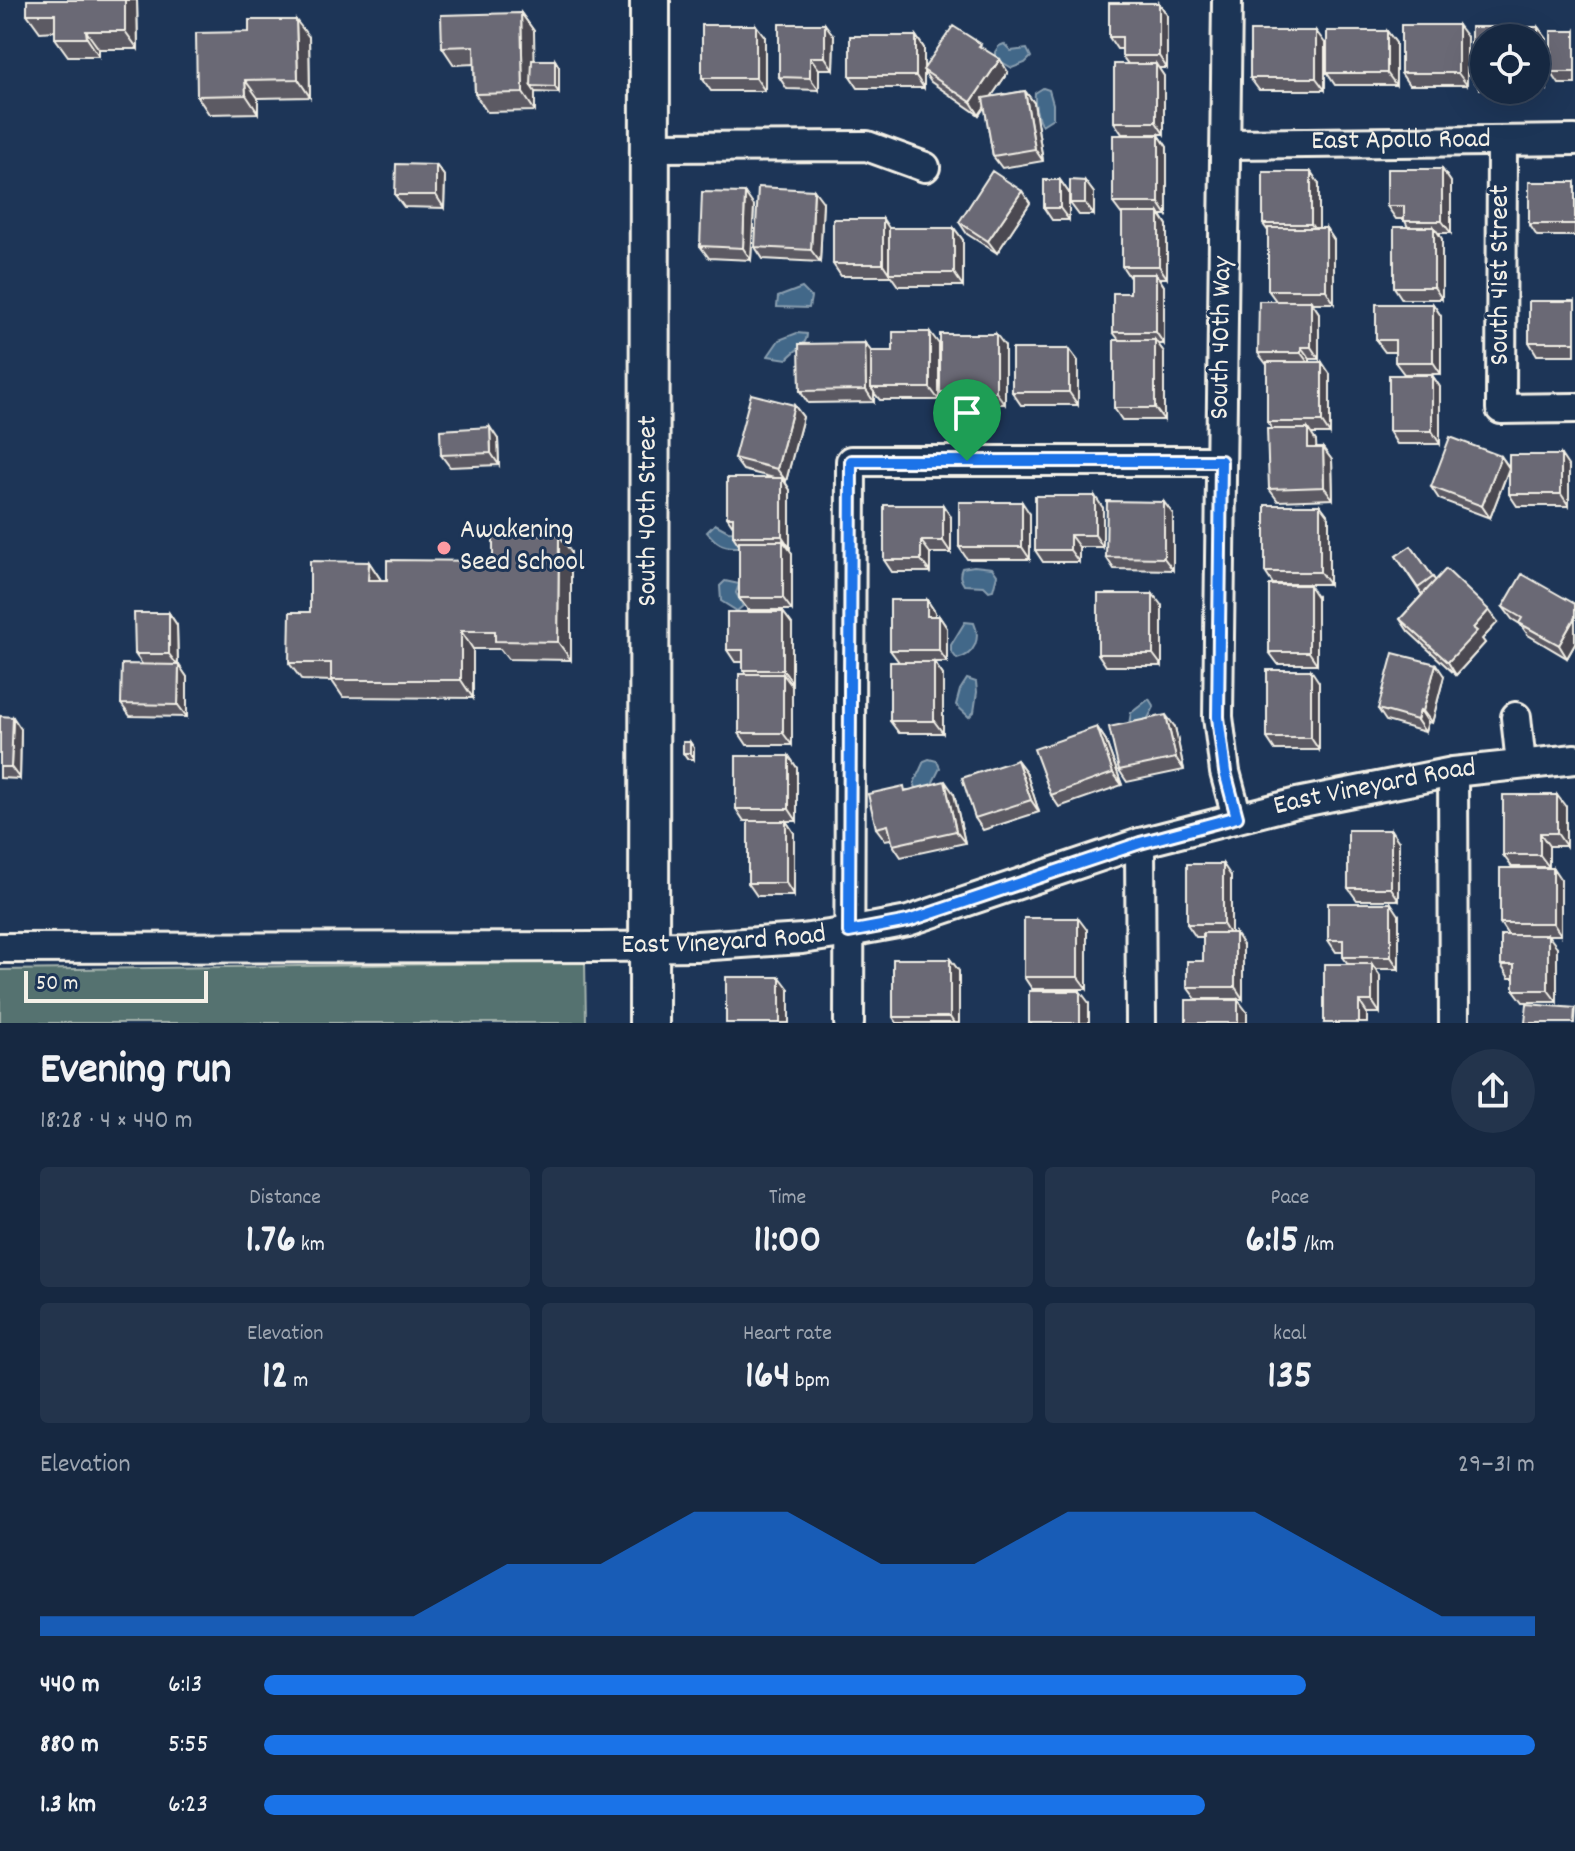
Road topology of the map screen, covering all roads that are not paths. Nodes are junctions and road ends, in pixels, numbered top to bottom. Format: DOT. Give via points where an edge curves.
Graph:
graph roads {
  1 [pos="650,0"];
  2 [pos="1227,0"];
  3 [pos="1575,140"];
  4 [pos="1502,141"];
  5 [pos="1227,144"];
  6 [pos="650,147"];
  7 [pos="925,167"];
  8 [pos="1575,408"];
  9 [pos="1221,461"];
  10 [pos="1516,717"];
  11 [pos="1575,759"];
  12 [pos="1521,764"];
  13 [pos="1453,772"];
  14 [pos="1237,817"];
  15 [pos="1140,843"];
  16 [pos="849,932"];
  17 [pos="650,947"];
  18 [pos="0,948"];
  19 [pos="649,1023"];
  20 [pos="849,1023"];
  21 [pos="1141,1023"];
  22 [pos="1454,1023"];
  1 -- 6 [label="main road, South 40th Street"];
  2 -- 5 [label="street, South 40th Way"];
  3 -- 4 [label="street, East Apollo Road"];
  4 -- 5 [label="street, East Apollo Road"];
  4 -- 8 [label="street, South 41st Street" via="1501,409"];
  5 -- 9 [label="street, South 40th Way"];
  6 -- 7 [label="street" via="867,146"];
  6 -- 17 [label="main road, South 40th Street"];
  9 -- 14 [label="street, South 40th Way" via="1218,717"];
  9 -- 16 [label="street" via="851,461"];
  10 -- 12 [label="street"];
  11 -- 12 [label="street, East Vineyard Road"];
  12 -- 13 [label="street, East Vineyard Road"];
  13 -- 14 [label="street, East Vineyard Road"];
  13 -- 22 [label="street"];
  14 -- 15 [label="street, East Vineyard Road"];
  15 -- 16 [label="street, East Vineyard Road" via="908,921"];
  15 -- 21 [label="street"];
  16 -- 17 [label="street, East Vineyard Road"];
  16 -- 20 [label="street"];
  17 -- 18 [label="street, East Vineyard Road"];
  17 -- 19 [label="main road, South 40th Street"];
}
